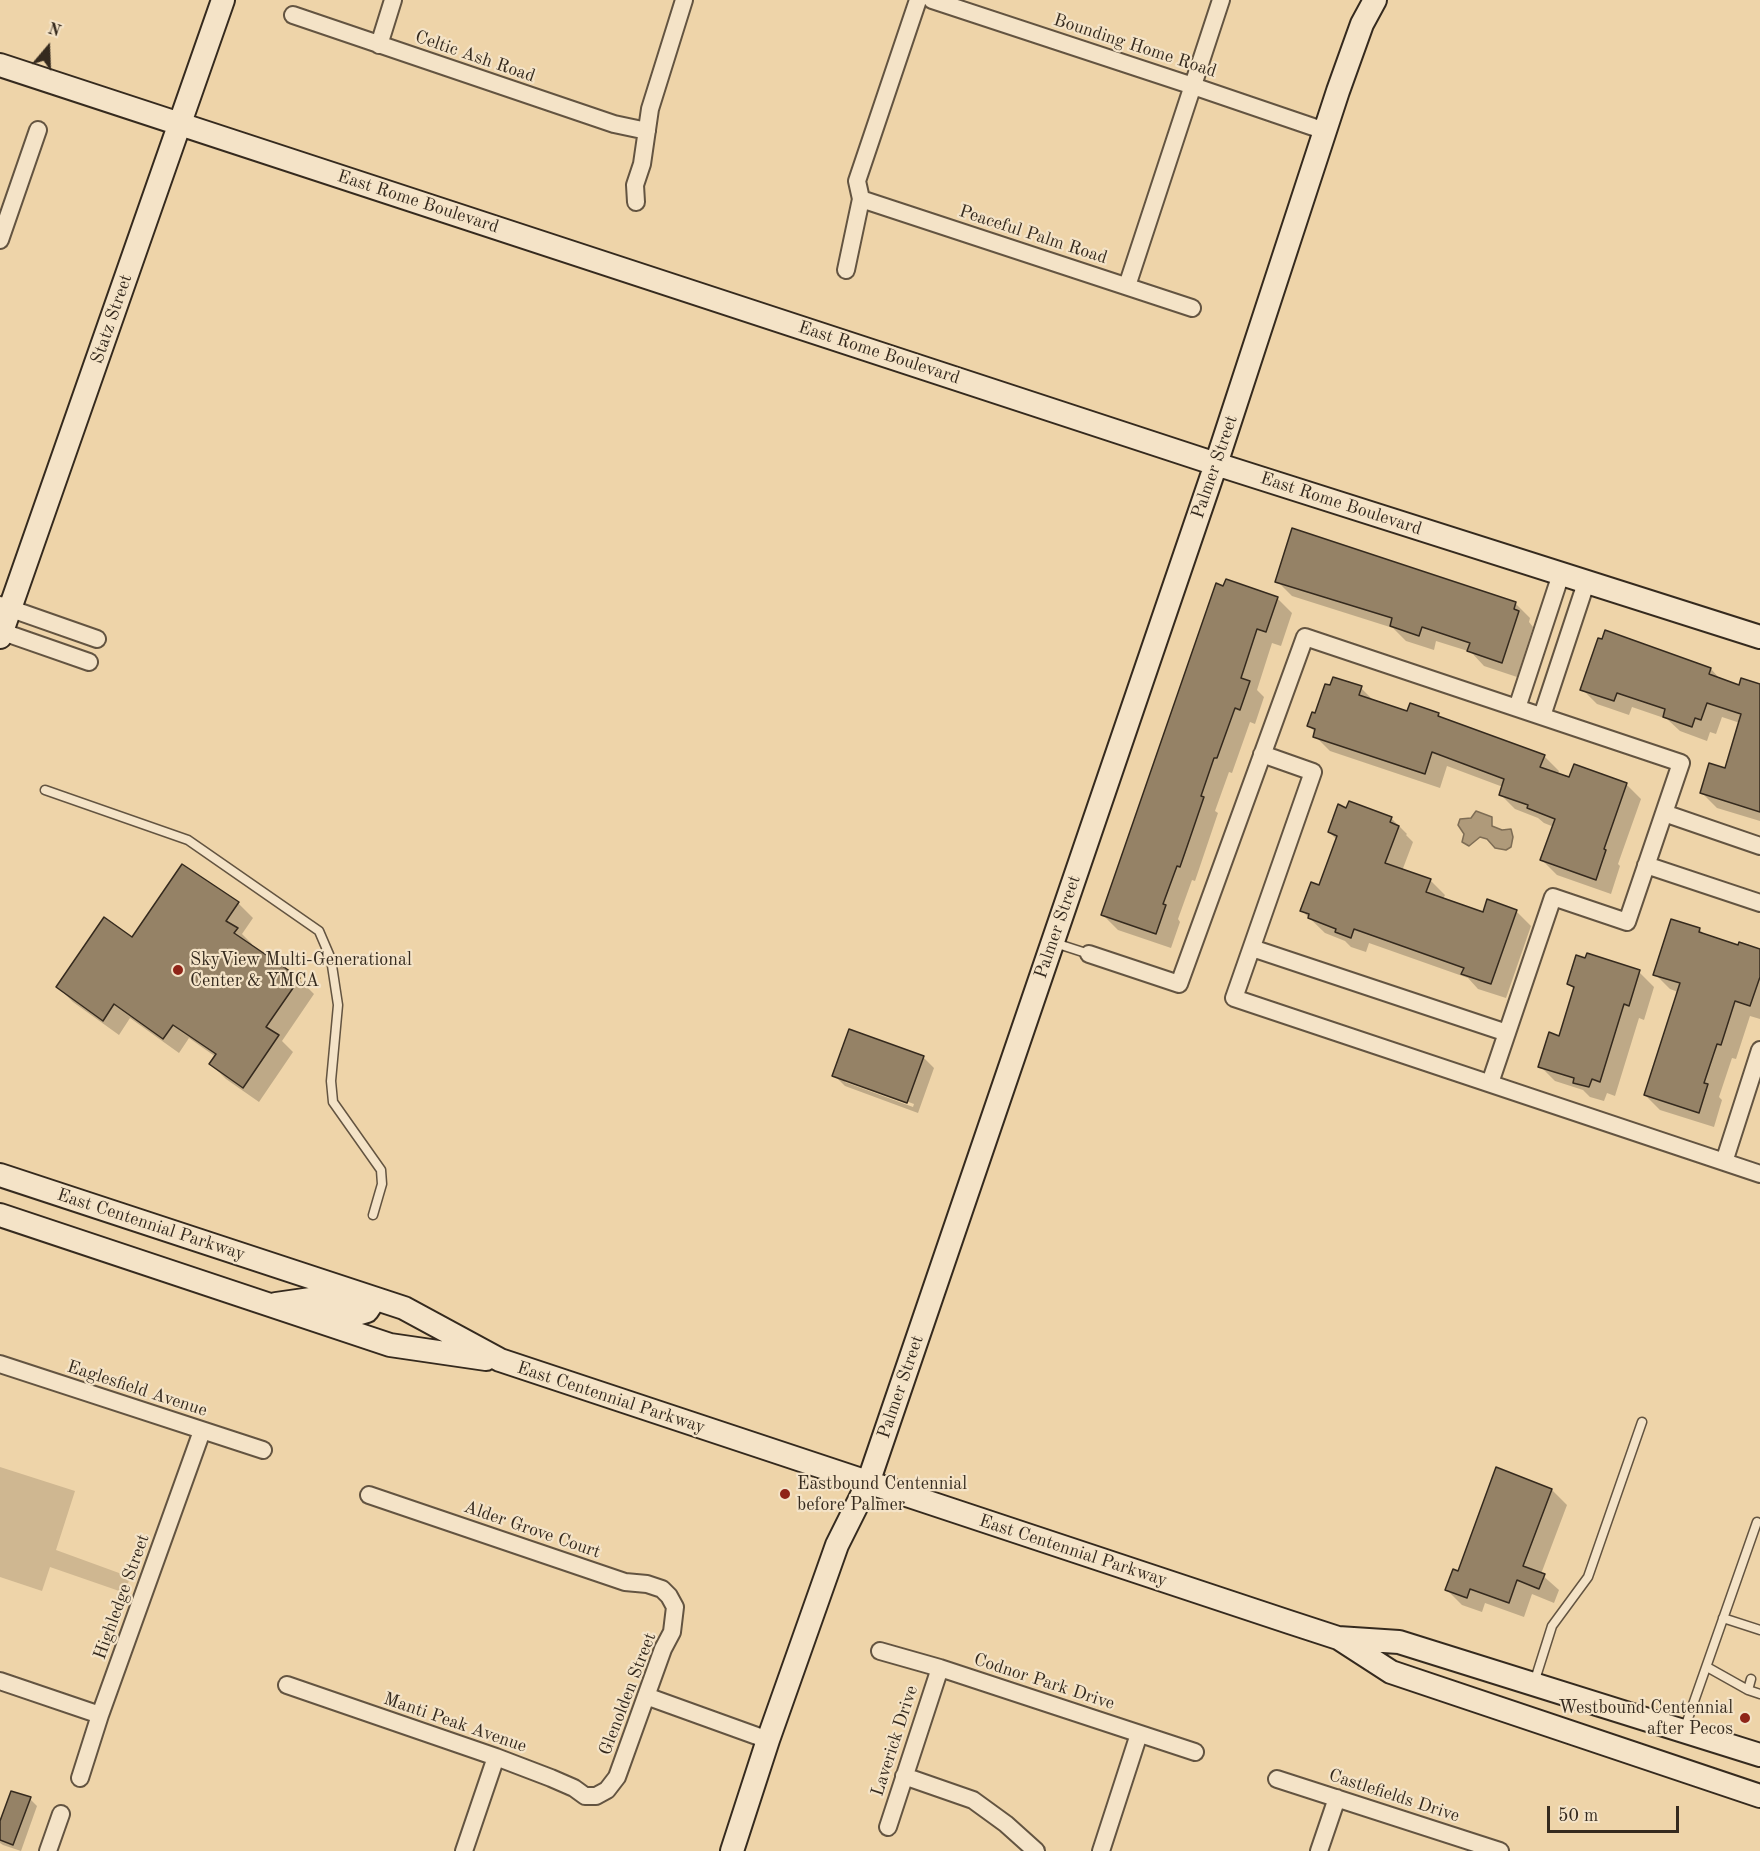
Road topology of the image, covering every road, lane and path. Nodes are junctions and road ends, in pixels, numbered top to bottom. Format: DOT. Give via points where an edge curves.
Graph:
graph roads {
  1 [pos="223,0"];
  2 [pos="393,0"];
  3 [pos="684,0"];
  4 [pos="918,0"];
  5 [pos="932,0"];
  6 [pos="1221,0"];
  7 [pos="1375,0"];
  8 [pos="293,15"];
  9 [pos="379,45"];
  10 [pos="0,65"];
  11 [pos="1193,86"];
  12 [pos="180,124"];
  13 [pos="38,130"];
  14 [pos="646,131"];
  15 [pos="1325,131"];
  16 [pos="861,199"];
  17 [pos="636,202"];
  18 [pos="6,203"];
  19 [pos="0,240"];
  20 [pos="846,270"];
  21 [pos="1127,286"];
  22 [pos="1192,308"];
  23 [pos="1216,464"];
  24 [pos="1561,574"];
  25 [pos="1586,583"];
  26 [pos="5,607"];
  27 [pos="1,633"];
  28 [pos="1760,637"];
  29 [pos="97,639"];
  30 [pos="89,662"];
  31 [pos="1518,708"];
  32 [pos="1542,716"];
  33 [pos="1262,754"];
  34 [pos="45,790"];
  35 [pos="1664,813"];
  36 [pos="1760,846"];
  37 [pos="1646,865"];
  38 [pos="1760,903"];
  39 [pos="1053,942"];
  40 [pos="1252,948"];
  41 [pos="1089,954"];
  42 [pos="1507,1033"];
  43 [pos="1760,1050"];
  44 [pos="1490,1083"];
  45 [pos="1724,1162"];
  46 [pos="1760,1174"];
  47 [pos="0,1175"];
  48 [pos="0,1215"];
  49 [pos="374,1215"];
  50 [pos="375,1299"];
  51 [pos="268,1304"];
  52 [pos="500,1360"];
  53 [pos="0,1364"];
  54 [pos="1642,1422"];
  55 [pos="202,1431"];
  56 [pos="263,1450"];
  57 [pos="868,1483"];
  58 [pos="369,1495"];
  59 [pos="1757,1522"];
  60 [pos="675,1607"];
  61 [pos="1723,1618"];
  62 [pos="1760,1630"];
  63 [pos="1338,1638"];
  64 [pos="880,1651"];
  65 [pos="1707,1667"];
  66 [pos="940,1668"];
  67 [pos="1751,1679"];
  68 [pos="0,1681"];
  69 [pos="1534,1683"];
  70 [pos="287,1685"];
  71 [pos="1748,1690"];
  72 [pos="1760,1694"];
  73 [pos="645,1696"];
  74 [pos="100,1714"];
  75 [pos="1684,1730"];
  76 [pos="1139,1734"];
  77 [pos="768,1740"];
  78 [pos="1195,1752"];
  79 [pos="1760,1755"];
  80 [pos="496,1757"];
  81 [pos="904,1776"];
  82 [pos="80,1778"];
  83 [pos="1277,1779"];
  84 [pos="607,1790"];
  85 [pos="1760,1796"];
  86 [pos="1337,1798"];
  87 [pos="61,1814"];
  88 [pos="888,1827"];
  89 [pos="48,1851"];
  90 [pos="464,1851"];
  91 [pos="732,1851"];
  92 [pos="1036,1851"];
  93 [pos="1101,1851"];
  94 [pos="1319,1851"];
  95 [pos="1500,1851"];
  1 -- 12 [label="street, Statz Street"];
  2 -- 9 [label="street"];
  3 -- 14 [label="street"];
  4 -- 16 [label="street" via="857,181"];
  5 -- 11 [label="street, Bounding Home Road"];
  6 -- 11 [label="street"];
  7 -- 15 [label="street, Palmer Street" via="1362,24"];
  8 -- 9 [label="street, Celtic Ash Road"];
  9 -- 14 [label="street, Celtic Ash Road" via="614,124"];
  10 -- 12 [label="street, East Rome Boulevard"];
  11 -- 15 [label="street, Bounding Home Road"];
  11 -- 21 [label="street"];
  12 -- 23 [label="street, East Rome Boulevard"];
  12 -- 26 [label="street, Statz Street"];
  13 -- 18 [label="street"];
  14 -- 17 [label="street" via="635,185"];
  15 -- 23 [label="street, Palmer Street"];
  16 -- 20 [label="street"];
  16 -- 21 [label="street, Peaceful Palm Road"];
  18 -- 19 [label="street"];
  21 -- 22 [label="street, Peaceful Palm Road"];
  23 -- 24 [label="street, East Rome Boulevard"];
  23 -- 39 [label="street, Palmer Street"];
  24 -- 25 [label="street, East Rome Boulevard"];
  24 -- 31 [label="street"];
  25 -- 28 [label="street, East Rome Boulevard"];
  25 -- 32 [label="street"];
  26 -- 27 [label="street, Statz Street"];
  26 -- 29 [label="street"];
  27 -- 30 [label="street"];
  31 -- 32 [label="street"];
  31 -- 33 [label="street" via="1305,637"];
  32 -- 35 [label="street" via="1681,763"];
  33 -- 40 [label="street" via="1313,772"];
  33 -- 41 [label="street" via="1179,984"];
  34 -- 49 [label="lane" via="188,840 319,932 331,959 338,1005 331,1081 333,1102 381,1170 382,1184"];
  35 -- 36 [label="street"];
  35 -- 37 [label="street"];
  37 -- 38 [label="street"];
  37 -- 42 [label="street" via="1627,922 1553,897"];
  39 -- 41 [label="lane"];
  39 -- 57 [label="street, Palmer Street"];
  40 -- 42 [label="street"];
  40 -- 44 [label="street" via="1234,999"];
  42 -- 44 [label="street"];
  43 -- 45 [label="street"];
  44 -- 45 [label="street"];
  45 -- 46 [label="street"];
  47 -- 50 [label="street, East Centennial Parkway"];
  48 -- 51 [label="street, East Centennial Parkway"];
  50 -- 51 [label="street" via="367,1311 357,1314 311,1299"];
  50 -- 52 [label="street, East Centennial Parkway" via="404,1308"];
  51 -- 52 [label="street, East Centennial Parkway" via="390,1345"];
  52 -- 57 [label="street, East Centennial Parkway"];
  53 -- 55 [label="street, Eaglesfield Avenue"];
  54 -- 69 [label="lane" via="1588,1577 1552,1626"];
  55 -- 56 [label="street, Eaglesfield Avenue"];
  55 -- 74 [label="street, Highledge Street"];
  57 -- 63 [label="street, East Centennial Parkway"];
  57 -- 77 [label="street, Palmer Street" via="837,1545"];
  58 -- 60 [label="street, Alder Grove Court" via="625,1582 662,1589"];
  59 -- 61 [label="lane"];
  60 -- 73 [label="street, Glenolden Street" via="672,1632"];
  61 -- 62 [label="lane"];
  61 -- 65 [label="lane"];
  63 -- 69 [label="street, East Centennial Parkway" via="1399,1642"];
  63 -- 85 [label="street, East Centennial Parkway" via="1391,1672"];
  64 -- 66 [label="street, Codnor Park Drive"];
  65 -- 71 [label="lane"];
  65 -- 75 [label="lane"];
  66 -- 76 [label="street, Codnor Park Drive"];
  66 -- 81 [label="street, Laverick Drive"];
  67 -- 71 [label="lane"];
  68 -- 74 [label="street"];
  69 -- 75 [label="street, East Centennial Parkway"];
  70 -- 80 [label="street, Manti Peak Avenue"];
  71 -- 72 [label="lane"];
  73 -- 77 [label="street"];
  73 -- 84 [label="street, Glenolden Street" via="617,1776"];
  74 -- 82 [label="street, Highledge Street"];
  75 -- 79 [label="street, East Centennial Parkway"];
  76 -- 78 [label="street, Codnor Park Drive"];
  76 -- 93 [label="street"];
  77 -- 91 [label="street, Palmer Street"];
  80 -- 84 [label="street, Manti Peak Avenue" via="585,1796"];
  80 -- 90 [label="street"];
  81 -- 88 [label="street, Laverick Drive"];
  81 -- 92 [label="street" via="973,1800"];
  83 -- 86 [label="street, Castlefields Drive"];
  86 -- 94 [label="street"];
  86 -- 95 [label="street, Castlefields Drive"];
  87 -- 89 [label="street"];
}
